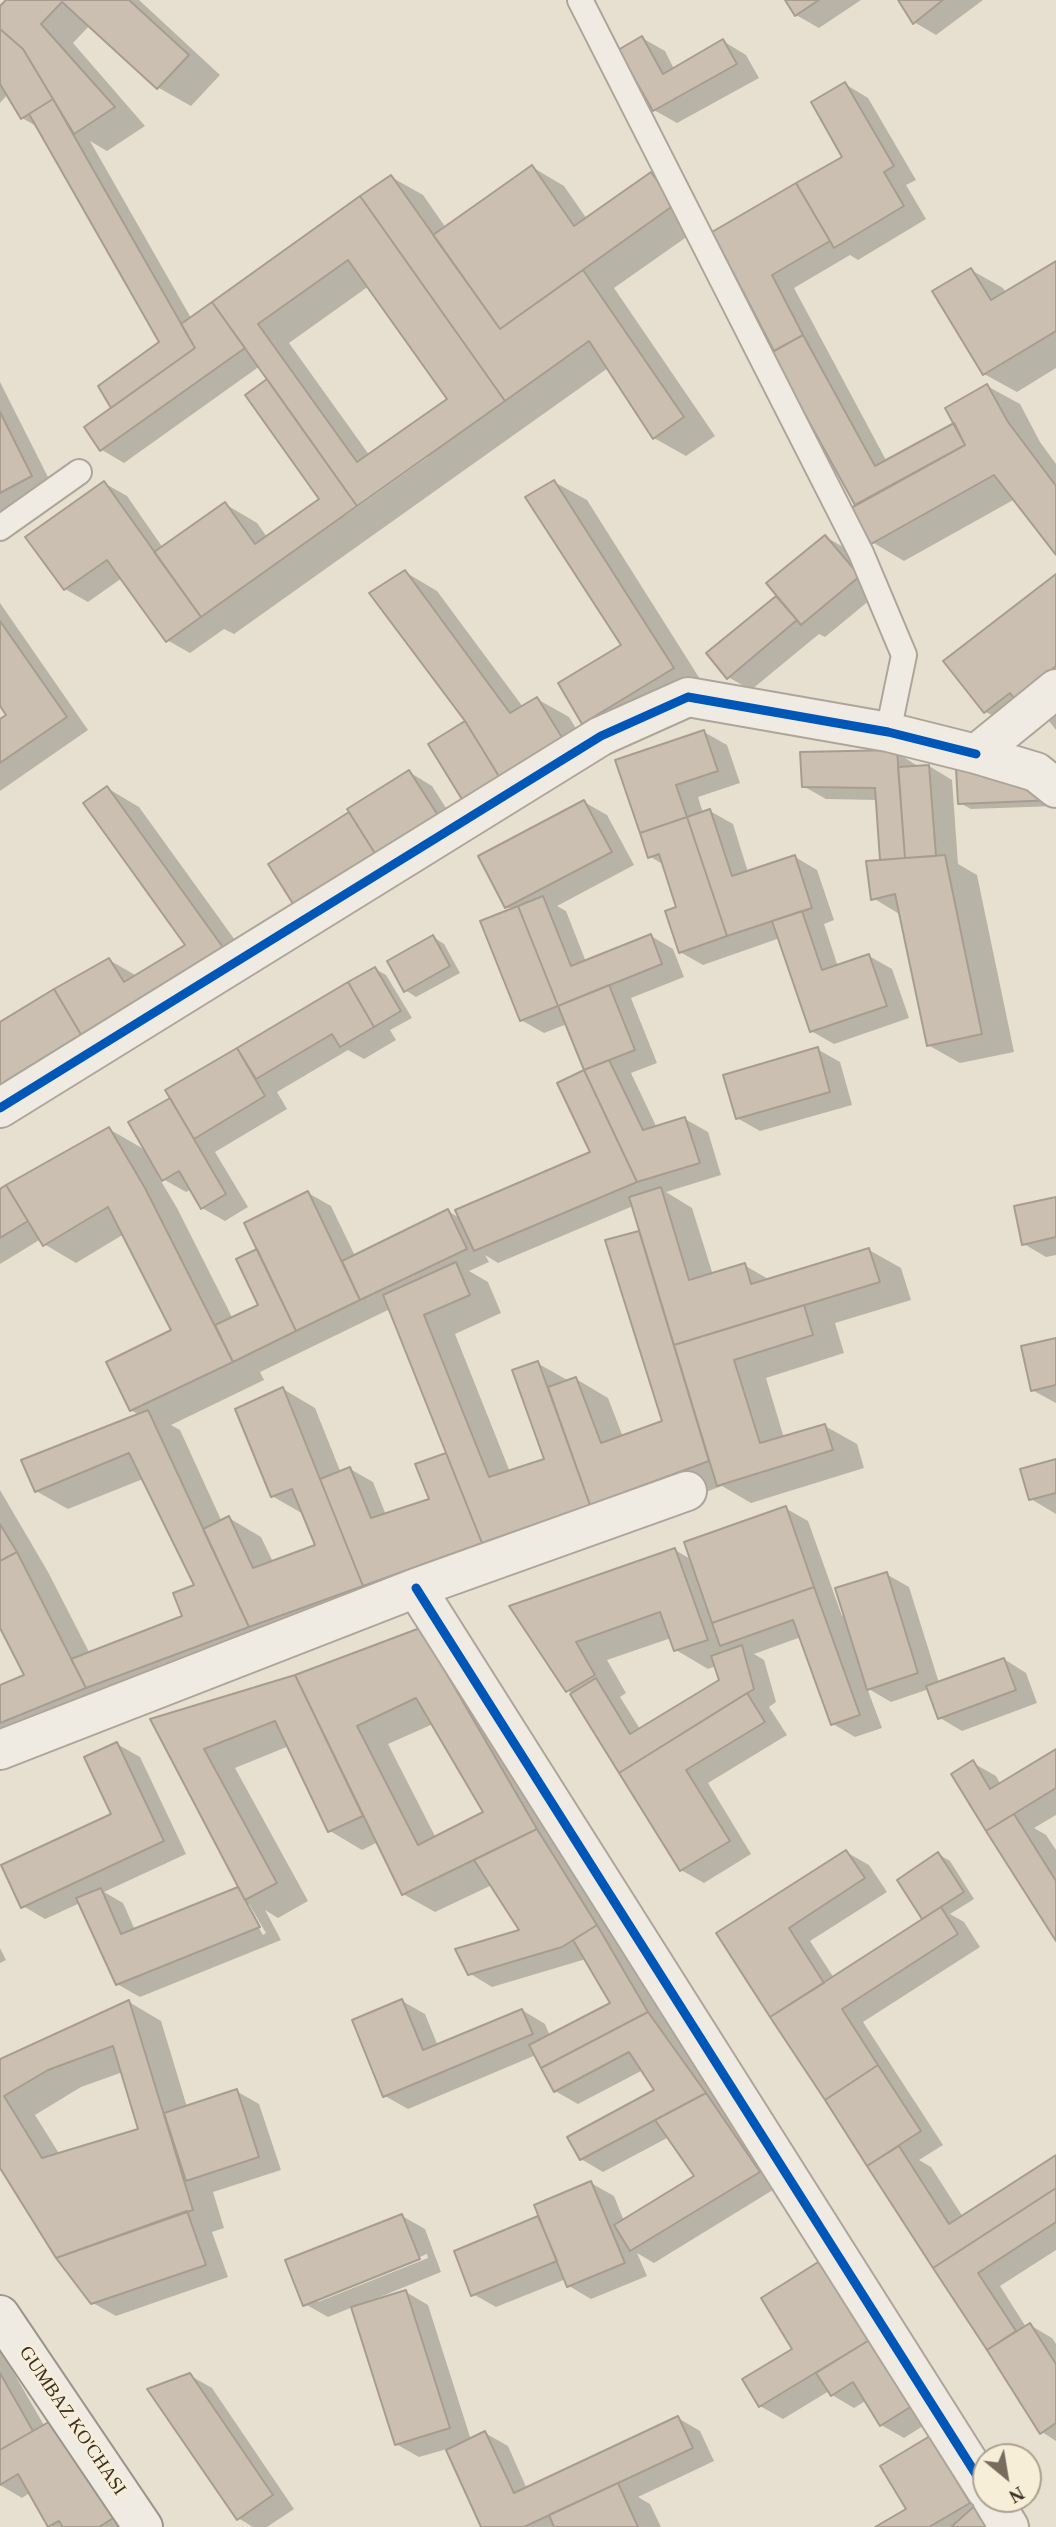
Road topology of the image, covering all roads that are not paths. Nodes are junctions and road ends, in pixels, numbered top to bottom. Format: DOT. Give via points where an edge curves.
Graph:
graph roads {
  1 [pos="580,0"];
  2 [pos="79,472"];
  3 [pos="0,528"];
  4 [pos="1056,690"];
  5 [pos="888,732"];
  6 [pos="976,754"];
  7 [pos="1056,788"];
  8 [pos="0,1108"];
  9 [pos="687,1491"];
  10 [pos="416,1588"];
  11 [pos="0,1749"];
  12 [pos="0,2315"];
  13 [pos="972,2468"];
  14 [pos="143,2527"];
  1 -- 5 [label="lane" via="861,553 904,655"];
  2 -- 3 [label="lane"];
  4 -- 6 [label="street"];
  5 -- 6 [label="street"];
  5 -- 8 [label="street" via="688,697 601,736"];
  6 -- 7 [label="street" via="1036,772"];
  9 -- 10 [label="street"];
  10 -- 11 [label="street"];
  10 -- 13 [label="street"];
  12 -- 14 [label="street, GUMBAZ KO'CHASI"];
}
